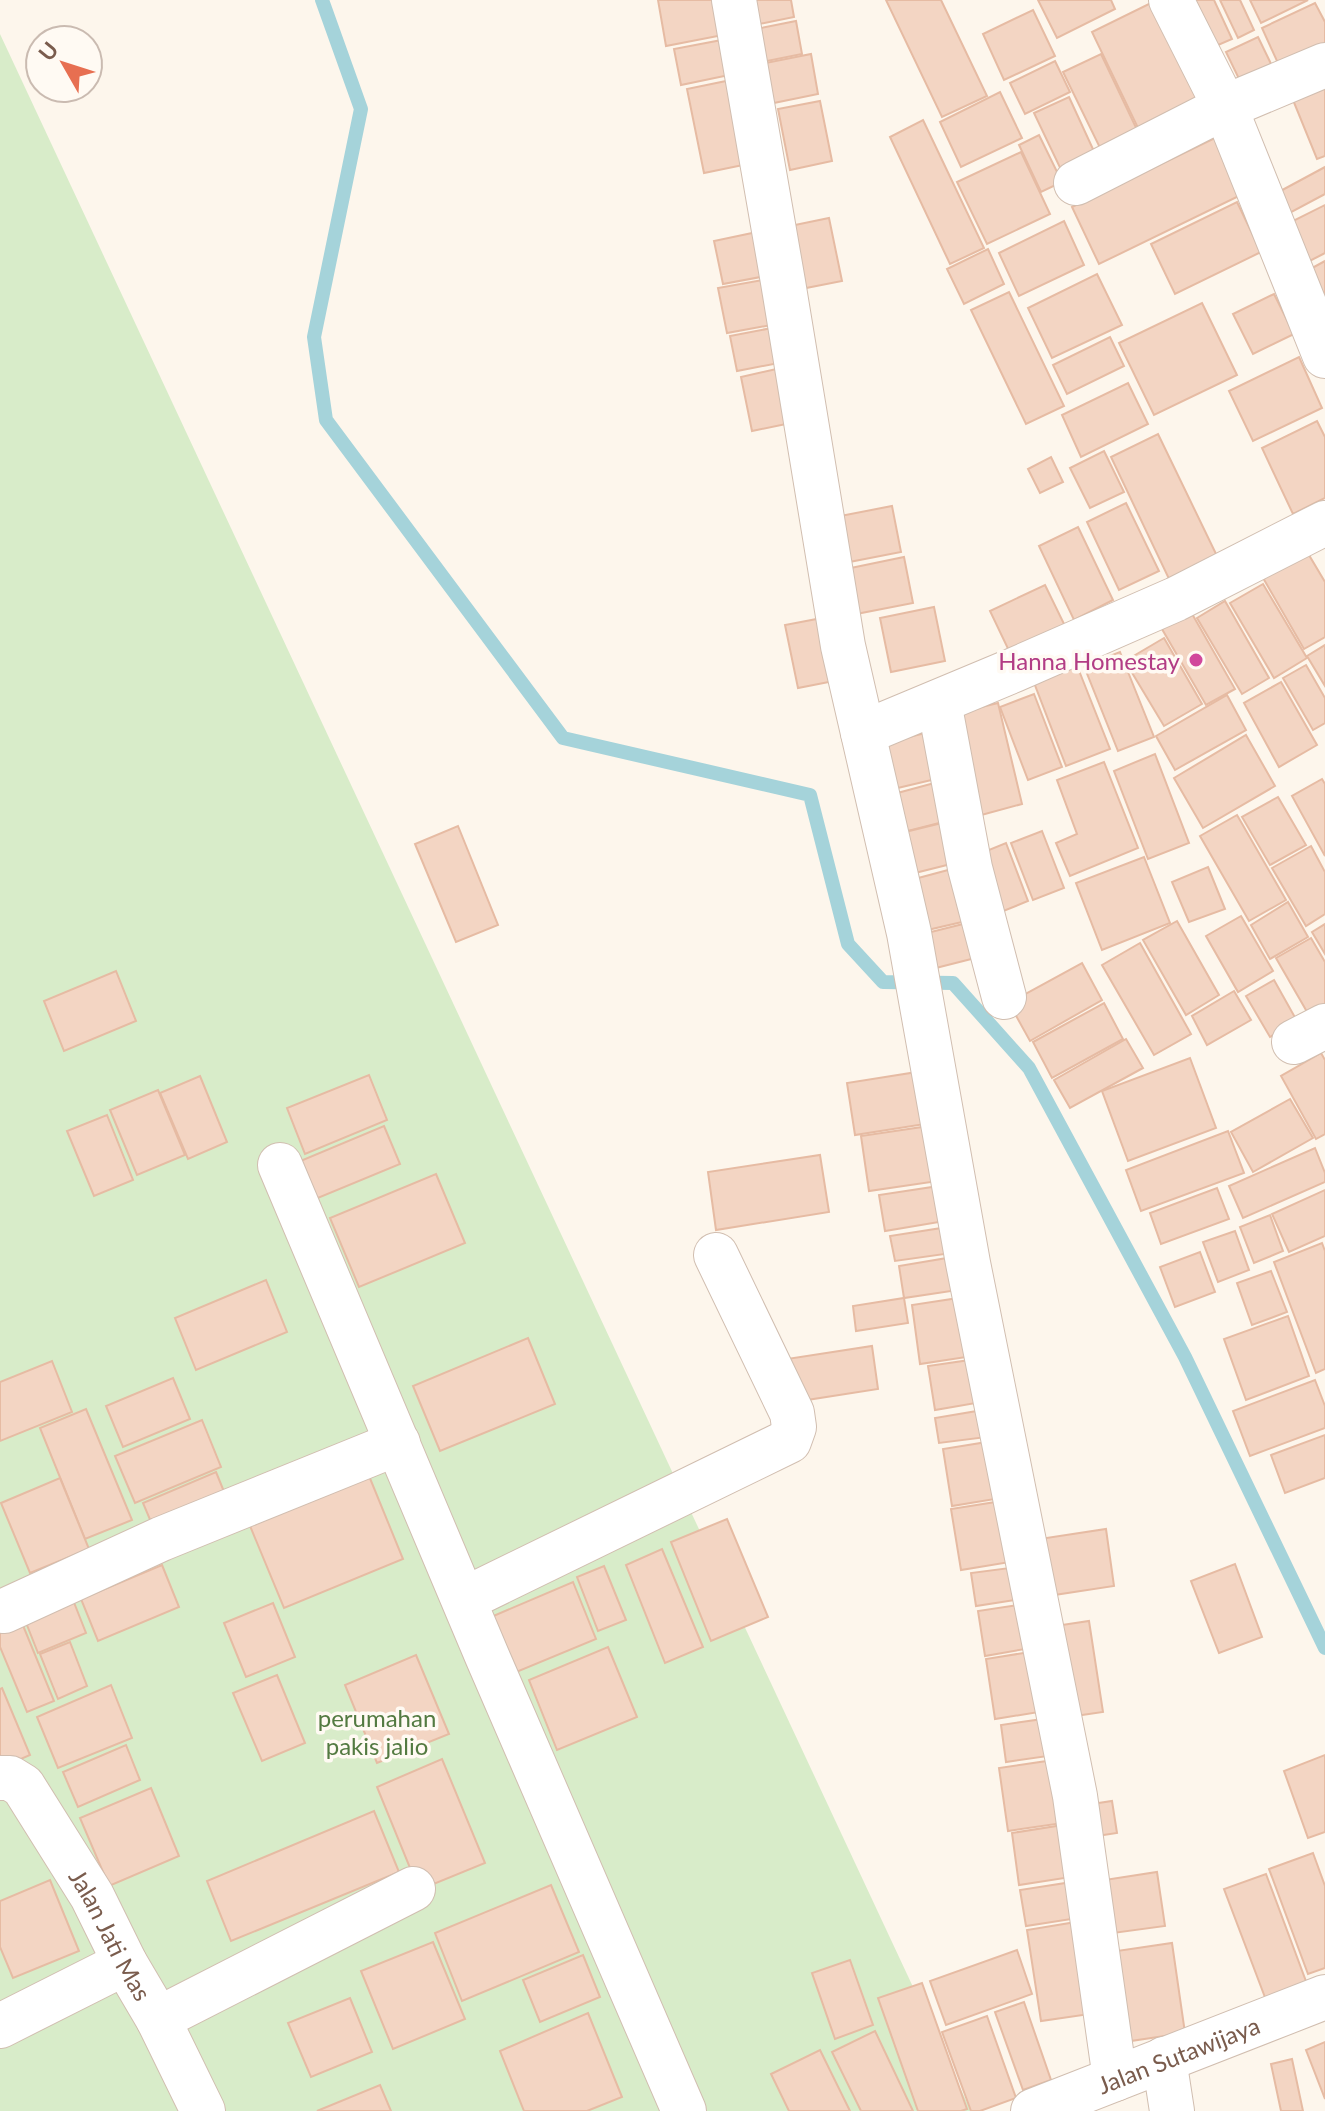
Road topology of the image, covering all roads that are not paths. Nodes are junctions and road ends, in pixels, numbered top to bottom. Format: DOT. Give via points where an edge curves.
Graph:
graph roads {
  1 [pos="734,0"];
  2 [pos="1171,0"];
  3 [pos="1325,65"];
  4 [pos="1225,107"];
  5 [pos="1076,183"];
  6 [pos="1325,356"];
  7 [pos="1325,523"];
  8 [pos="939,702"];
  9 [pos="863,733"];
  10 [pos="1004,997"];
  11 [pos="280,1165"];
  12 [pos="716,1255"];
  13 [pos="398,1443"];
  14 [pos="465,1599"];
  15 [pos="4,1611"];
  16 [pos="0,1778"];
  17 [pos="413,1889"];
  18 [pos="125,1963"];
  19 [pos="1325,1997"];
  20 [pos="158,2019"];
  21 [pos="0,2026"];
  22 [pos="1164,2059"];
  23 [pos="1115,2079"];
  24 [pos="1054,2107"];
  25 [pos="203,2111"];
  26 [pos="684,2111"];
  27 [pos="1172,2111"];
  1 -- 9 [label="street" via="843,646"];
  2 -- 4 [label="street"];
  3 -- 4 [label="street"];
  4 -- 5 [label="street"];
  4 -- 6 [label="street"];
  7 -- 8 [label="street" via="1176,599"];
  8 -- 9 [label="street"];
  8 -- 10 [label="street" via="970,868"];
  9 -- 23 [label="street" via="909,933 968,1263 1075,1796"];
  11 -- 13 [label="street"];
  12 -- 14 [label="street" via="792,1413 789,1441"];
  13 -- 14 [label="street"];
  13 -- 15 [label="street" via="161,1539"];
  14 -- 26 [label="street"];
  16 -- 18 [label="street, Jalan Jati Mas" via="23,1786 92,1896"];
  17 -- 20 [label="street"];
  18 -- 20 [label="street, Jalan Jati Mas"];
  18 -- 21 [label="street"];
  19 -- 22 [label="street, Jalan Sutawijaya"];
  20 -- 25 [label="street, Jalan Jati Mas"];
  22 -- 23 [label="street, Jalan Sutawijaya"];
  22 -- 27 [label="street"];
  23 -- 24 [label="street, Jalan Sutawijaya"];
}
